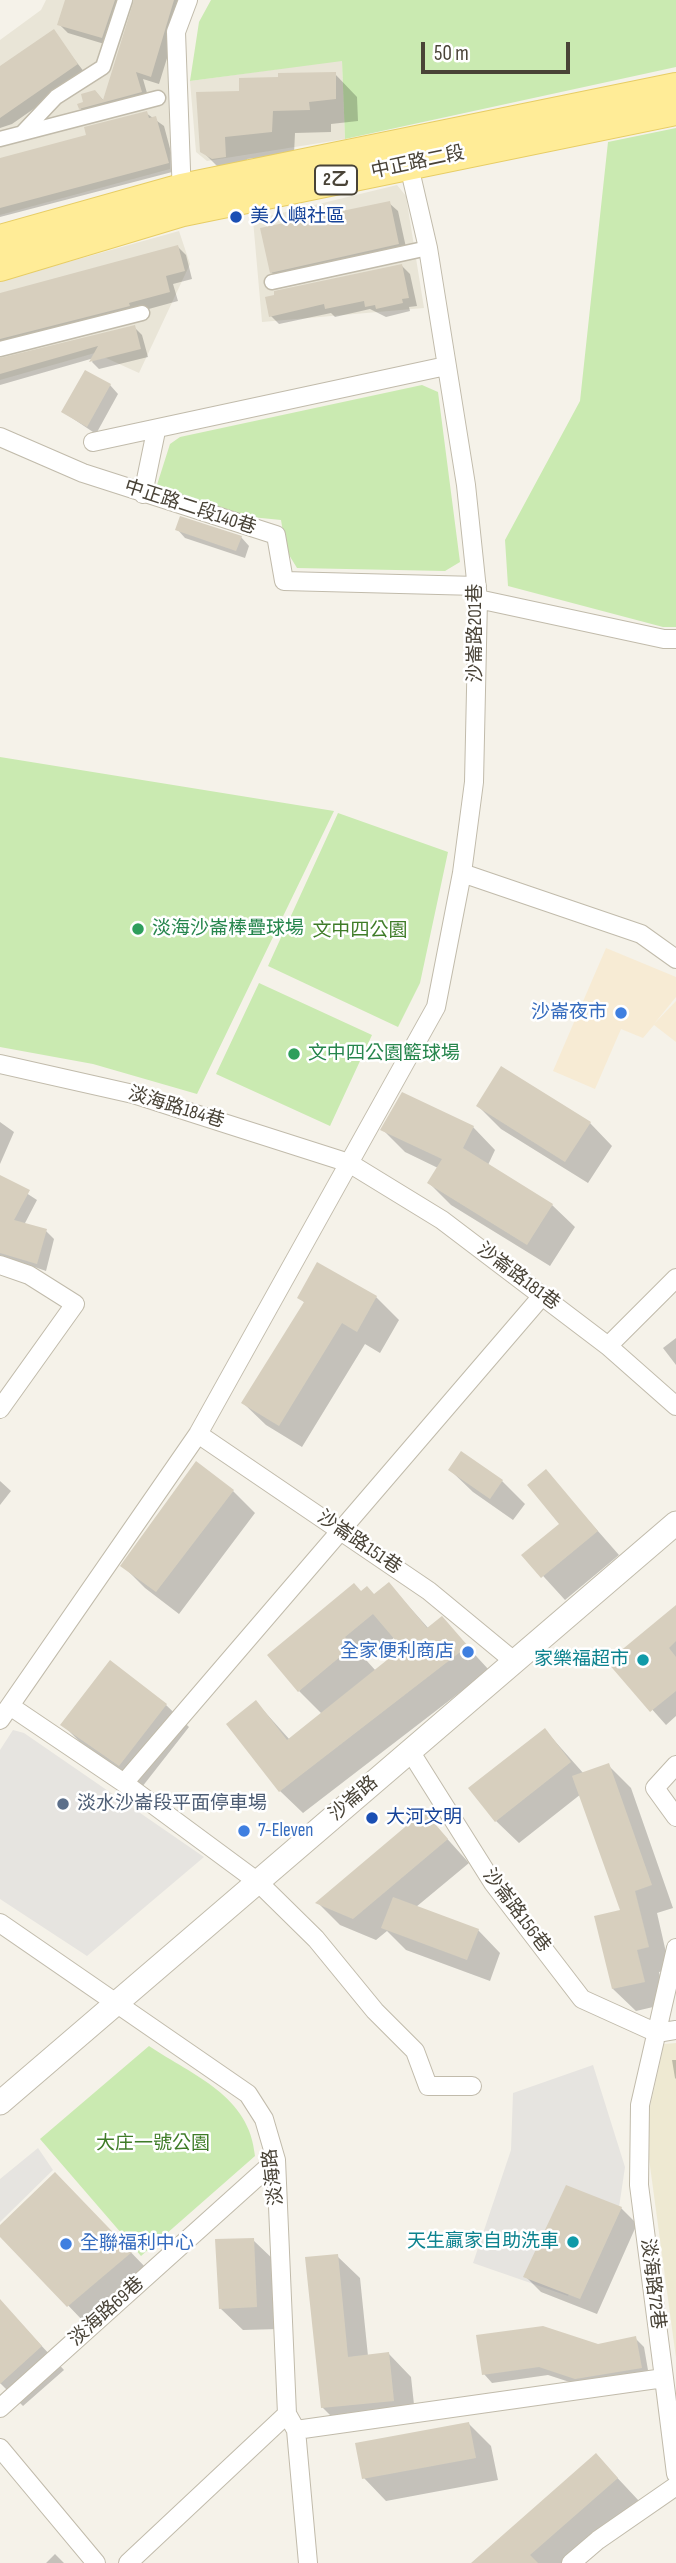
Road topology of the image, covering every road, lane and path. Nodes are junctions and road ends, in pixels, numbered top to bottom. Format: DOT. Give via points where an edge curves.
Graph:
graph roads {
  1 [pos="125,0"];
  2 [pos="188,0"];
  3 [pos="676,88"];
  4 [pos="158,98"];
  5 [pos="676,110"];
  6 [pos="23,132"];
  7 [pos="0,139"];
  8 [pos="409,166"];
  9 [pos="182,200"];
  10 [pos="0,240"];
  11 [pos="428,248"];
  12 [pos="0,266"];
  13 [pos="272,282"];
  14 [pos="142,313"];
  15 [pos="0,349"];
  16 [pos="446,366"];
  17 [pos="156,431"];
  18 [pos="0,437"];
  19 [pos="93,442"];
  20 [pos="143,494"];
  21 [pos="478,592"];
  22 [pos="676,639"];
  23 [pos="462,873"];
  24 [pos="676,959"];
  25 [pos="0,1064"];
  26 [pos="349,1163"];
  27 [pos="0,1265"];
  28 [pos="676,1278"];
  29 [pos="542,1296"];
  30 [pos="608,1346"];
  31 [pos="676,1406"];
  32 [pos="0,1409"];
  33 [pos="198,1434"];
  34 [pos="676,1523"];
  35 [pos="342,1532"];
  36 [pos="515,1662"];
  37 [pos="5,1713"];
  38 [pos="410,1752"];
  39 [pos="676,1765"];
  40 [pos="124,1783"];
  41 [pos="676,1817"];
  42 [pos="258,1882"];
  43 [pos="0,1923"];
  44 [pos="676,1948"];
  45 [pos="118,2002"];
  46 [pos="676,2030"];
  47 [pos="657,2033"];
  48 [pos="472,2086"];
  49 [pos="0,2103"];
  50 [pos="276,2160"];
  51 [pos="664,2378"];
  52 [pos="0,2408"];
  53 [pos="287,2414"];
  54 [pos="296,2430"];
  55 [pos="0,2448"];
  56 [pos="676,2474"];
  57 [pos="676,2486"];
  58 [pos="96,2563"];
  59 [pos="128,2563"];
  60 [pos="308,2563"];
  61 [pos="571,2563"];
  1 -- 6 [label="street" via="103,67 56,97"];
  2 -- 9 [label="street" via="176,32"];
  3 -- 9 [label="main road, 中正路二段 / 2乙"];
  4 -- 6 [label="street"];
  5 -- 8 [label="main road, 中正路二段 / 2乙"];
  6 -- 7 [label="street"];
  8 -- 9 [label="main road, 中正路二段 / 2乙"];
  8 -- 11 [label="street, 沙崙路201巷"];
  9 -- 10 [label="main road, 中正路二段 / 2乙"];
  9 -- 12 [label="main road, 中正路二段 / 2乙"];
  11 -- 13 [label="street"];
  11 -- 16 [label="street, 沙崙路201巷"];
  14 -- 15 [label="street"];
  16 -- 17 [label="street"];
  16 -- 21 [label="street, 沙崙路201巷"];
  17 -- 19 [label="street"];
  17 -- 20 [label="street"];
  18 -- 20 [label="street, 中正路二段140巷"];
  20 -- 21 [label="street, 中正路二段140巷" via="276,535 284,581"];
  21 -- 22 [label="street"];
  21 -- 23 [label="street, 沙崙路201巷" via="474,782"];
  23 -- 24 [label="street" via="641,934"];
  23 -- 26 [label="street" via="436,1007"];
  25 -- 26 [label="street, 淡海路184巷" via="133,1094"];
  26 -- 29 [label="street, 沙崙路181巷" via="442,1220"];
  26 -- 33 [label="street"];
  27 -- 32 [label="street" via="29,1275 75,1304"];
  28 -- 30 [label="street"];
  29 -- 30 [label="street, 沙崙路181巷"];
  29 -- 35 [label="street"];
  30 -- 31 [label="street, 沙崙路181巷"];
  33 -- 35 [label="street, 沙崙路151巷"];
  33 -- 37 [label="street"];
  34 -- 36 [label="street, 沙崙路"];
  35 -- 36 [label="street, 沙崙路151巷" via="429,1591"];
  35 -- 40 [label="street"];
  36 -- 38 [label="street, 沙崙路"];
  37 -- 40 [label="street"];
  38 -- 42 [label="street, 沙崙路"];
  38 -- 47 [label="street, 沙崙路156巷" via="493,1883 582,1999"];
  39 -- 41 [label="street" via="655,1788"];
  40 -- 42 [label="street"];
  42 -- 45 [label="street, 沙崙路"];
  42 -- 48 [label="street" via="316,1939 415,2051 429,2086"];
  43 -- 45 [label="street, 淡海路"];
  44 -- 47 [label="street, 淡海路72巷"];
  45 -- 49 [label="street, 沙崙路"];
  45 -- 50 [label="street, 淡海路" via="247,2094 264,2119"];
  46 -- 47 [label="street"];
  47 -- 51 [label="street, 淡海路72巷" via="640,2105 639,2185"];
  50 -- 52 [label="street, 淡海路69巷"];
  50 -- 53 [label="street, 淡海路"];
  51 -- 54 [label="street"];
  51 -- 56 [label="street, 淡海路72巷"];
  53 -- 54 [label="street, 淡海路"];
  53 -- 59 [label="street"];
  54 -- 60 [label="street, 淡海路"];
  55 -- 58 [label="street"];
  57 -- 61 [label="street"];
}
